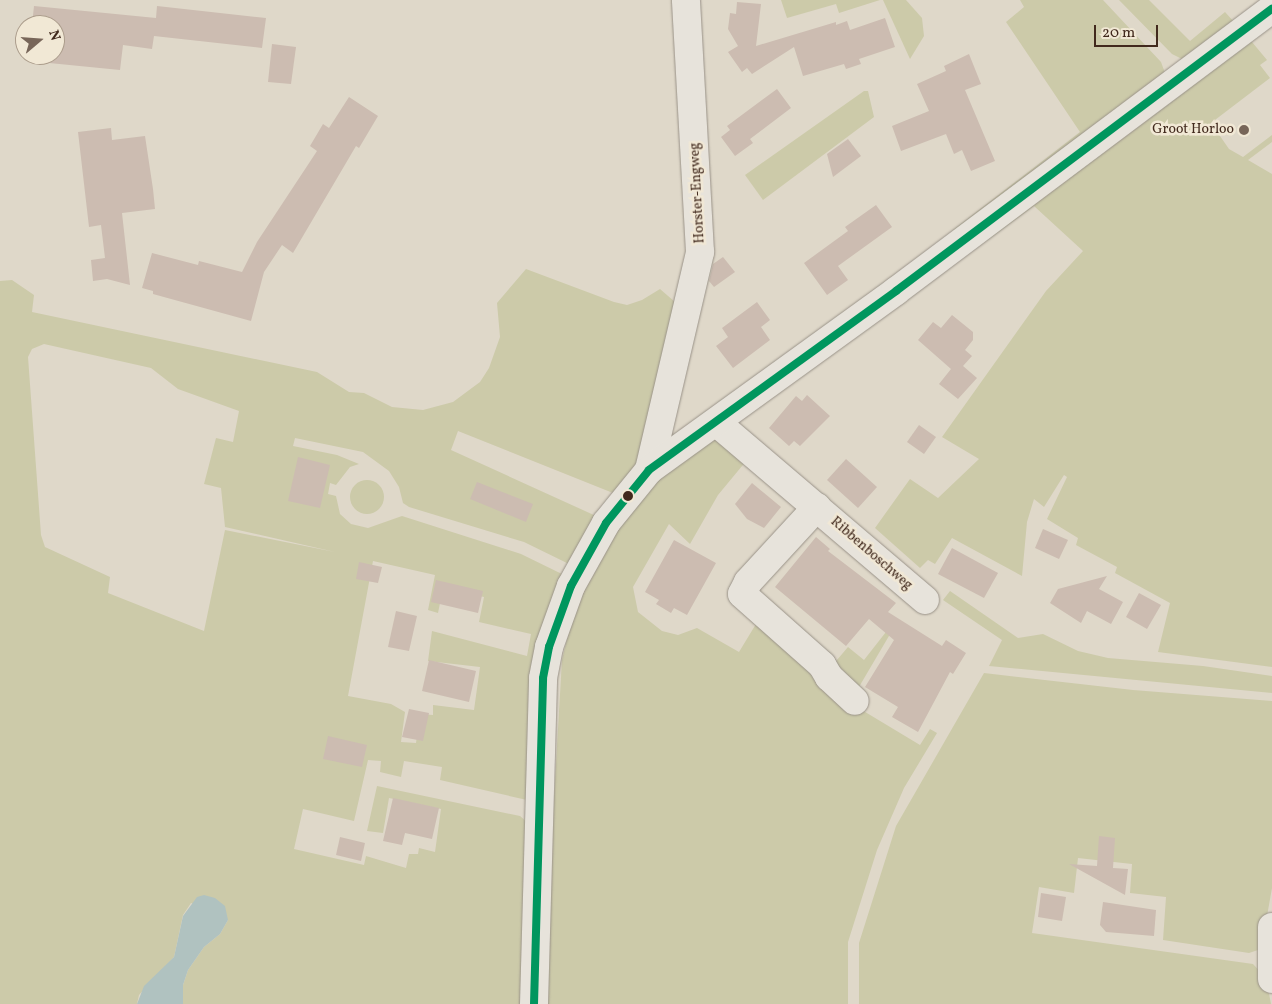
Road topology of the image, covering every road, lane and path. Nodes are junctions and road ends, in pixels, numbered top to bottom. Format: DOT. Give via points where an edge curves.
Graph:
graph roads {
  1 [pos="686,0"];
  2 [pos="1272,9"];
  3 [pos="717,423"];
  4 [pos="649,470"];
  5 [pos="817,507"];
  6 [pos="925,600"];
  7 [pos="855,701"];
  8 [pos="1272,927"];
  9 [pos="1272,979"];
  10 [pos="534,1004"];
  1 -- 4 [label="street, Horster-Engweg" via="700,252"];
  2 -- 3 [label="street, Horster-Engweg"];
  3 -- 4 [label="street, Horster-Engweg"];
  3 -- 5 [label="street, Ribbenboschweg"];
  4 -- 10 [label="street, Horster-Engweg" via="606,523 571,586 549,647 540,712"];
  5 -- 6 [label="street, Ribbenboschweg"];
  5 -- 7 [label="street, Ribbenboschweg" via="748,582 742,594 822,665 828,677"];
  8 -- 9 [label="street"];
}
